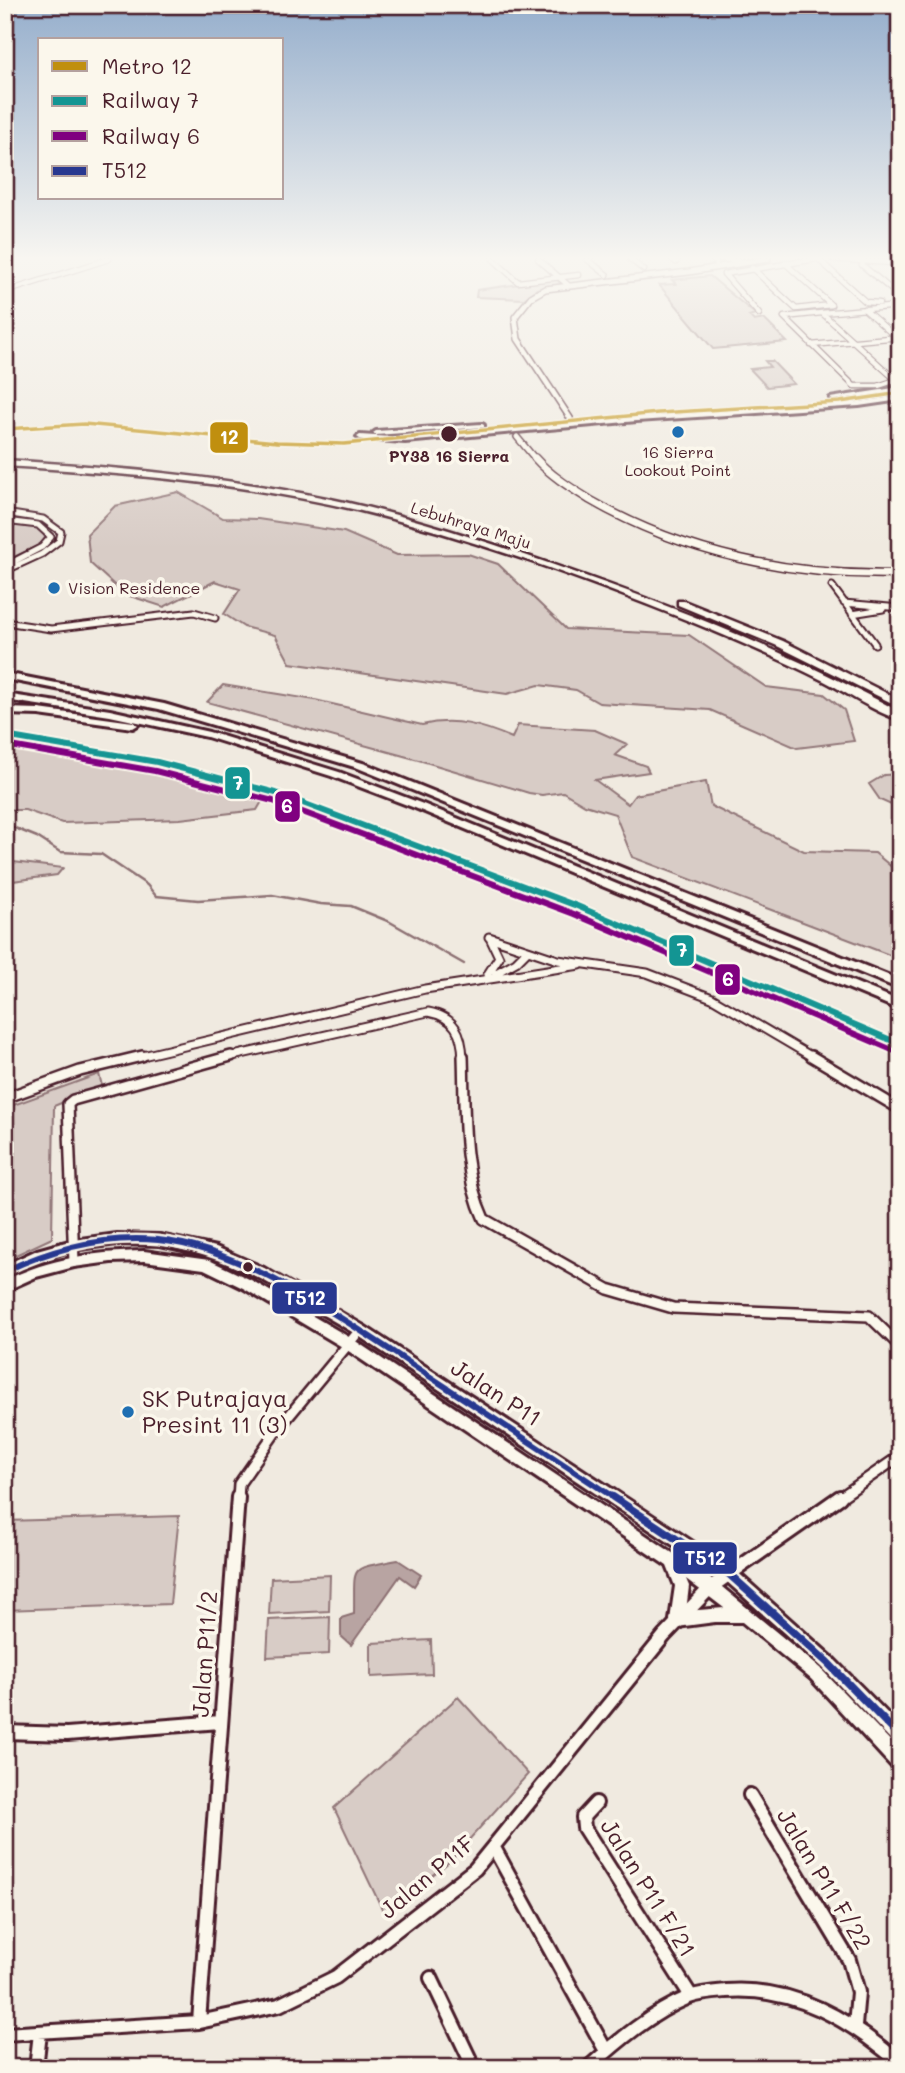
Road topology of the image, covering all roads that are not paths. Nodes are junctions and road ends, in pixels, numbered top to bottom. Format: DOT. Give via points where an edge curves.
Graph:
graph roads {
  1 [pos="529,356"];
  2 [pos="822,356"];
  3 [pos="869,356"];
  4 [pos="900,389"];
  5 [pos="900,398"];
  6 [pos="570,418"];
  7 [pos="522,429"];
  8 [pos="506,431"];
  9 [pos="517,437"];
  10 [pos="5,457"];
  11 [pos="5,463"];
  12 [pos="5,513"];
  13 [pos="5,521"];
  14 [pos="5,568"];
  15 [pos="900,575"];
  16 [pos="832,586"];
  17 [pos="844,603"];
  18 [pos="898,608"];
  19 [pos="852,614"];
  20 [pos="215,618"];
  21 [pos="5,622"];
  22 [pos="874,644"];
  23 [pos="5,676"];
  24 [pos="5,682"];
  25 [pos="75,689"];
  26 [pos="5,697"];
  27 [pos="900,704"];
  28 [pos="5,711"];
  29 [pos="900,717"];
  30 [pos="284,757"];
  31 [pos="527,951"];
  32 [pos="580,965"];
  33 [pos="484,978"];
  34 [pos="900,985"];
  35 [pos="900,1006"];
  36 [pos="5,1098"];
  37 [pos="900,1109"];
  38 [pos="74,1245"];
  39 [pos="74,1262"];
  40 [pos="5,1271"];
  41 [pos="5,1286"];
  42 [pos="360,1331"];
  43 [pos="349,1344"];
  44 [pos="900,1346"];
  45 [pos="900,1456"];
  46 [pos="672,1560"];
  47 [pos="729,1574"];
  48 [pos="711,1587"];
  49 [pos="746,1615"];
  50 [pos="677,1620"];
  51 [pos="220,1722"];
  52 [pos="5,1732"];
  53 [pos="900,1737"];
  54 [pos="900,1763"];
  55 [pos="750,1796"];
  56 [pos="596,1803"];
  57 [pos="494,1848"];
  58 [pos="430,1978"];
  59 [pos="691,1996"];
  60 [pos="199,2022"];
  61 [pos="855,2026"];
  62 [pos="40,2033"];
  63 [pos="5,2034"];
  64 [pos="607,2051"];
  65 [pos="900,2063"];
  66 [pos="36,2068"];
  67 [pos="474,2068"];
  68 [pos="588,2068"];
  1 -- 6 [label="street"];
  2 -- 3 [label="street" via="854,386 896,380"];
  4 -- 6 [label="main road" via="852,397"];
  5 -- 7 [label="main road"];
  6 -- 8 [label="main road" via="416,432 406,423 387,433 364,435 405,440"];
  7 -- 8 [label="main road"];
  7 -- 9 [label="main road"];
  8 -- 9 [label="main road"];
  9 -- 15 [label="street" via="540,466 579,493 693,544 801,570"];
  10 -- 27 [label="highway, Lebuhraya Maju" via="287,487 446,525 738,624"];
  11 -- 29 [label="highway, Lebuhraya Maju" via="280,493 439,531 729,632"];
  12 -- 14 [label="street" via="54,522 61,532 60,541 42,554"];
  13 -- 14 [label="street" via="41,525 51,537"];
  16 -- 17 [label="street"];
  17 -- 18 [label="street"];
  17 -- 19 [label="street"];
  18 -- 19 [label="street"];
  19 -- 22 [label="street"];
  20 -- 21 [label="street" via="194,612 51,629"];
  23 -- 25 [label="highway"];
  24 -- 25 [label="highway"];
  25 -- 34 [label="highway" via="218,721 362,766"];
  26 -- 30 [label="highway" via="150,721"];
  28 -- 30 [label="highway" via="158,729"];
  30 -- 35 [label="highway" via="408,802"];
  31 -- 32 [label="street"];
  31 -- 33 [label="street" via="507,968"];
  31 -- 33 [label="street" via="489,937 500,956"];
  32 -- 33 [label="street"];
  32 -- 37 [label="street" via="647,973 703,993"];
  33 -- 36 [label="street" via="125,1060"];
  38 -- 39 [label="street"];
  38 -- 40 [label="main road, Jalan P11"];
  38 -- 42 [label="main road, Jalan P11" via="160,1240 212,1251 260,1272"];
  38 -- 44 [label="street" via="68,1104 164,1073 364,1024 438,1013 453,1022 462,1038 470,1166 475,1202 484,1220 608,1289 655,1305 869,1316"];
  39 -- 41 [label="main road, Jalan P11" via="34,1272"];
  39 -- 43 [label="main road, Jalan P11" via="144,1256 205,1264"];
  42 -- 43 [label="street, Jalan P11/2"];
  42 -- 47 [label="main road, Jalan P11"];
  43 -- 46 [label="main road, Jalan P11"];
  43 -- 51 [label="street, Jalan P11/2" via="239,1484"];
  45 -- 47 [label="street, Jalan P11F"];
  46 -- 48 [label="main road, Jalan P11"];
  46 -- 50 [label="main road" via="682,1586"];
  47 -- 48 [label="street, Jalan P11F"];
  47 -- 53 [label="main road, Jalan P11" via="827,1662"];
  48 -- 49 [label="main road, Jalan P11"];
  48 -- 50 [label="street, Jalan P11F"];
  49 -- 50 [label="main road"];
  49 -- 54 [label="main road, Jalan P11" via="816,1674"];
  50 -- 57 [label="street, Jalan P11F"];
  51 -- 52 [label="street" via="66,1734"];
  51 -- 60 [label="street, Jalan P11/2"];
  55 -- 61 [label="street, Jalan P11 F/22" via="849,1960 859,1983"];
  56 -- 59 [label="street, Jalan P11 F/21" via="583,1817 584,1828"];
  57 -- 60 [label="street, Jalan P11F" via="475,1869 336,1977 279,2005"];
  57 -- 64 [label="street"];
  58 -- 67 [label="street"];
  59 -- 61 [label="street" via="740,1989 782,1994 833,2012"];
  59 -- 64 [label="street"];
  60 -- 62 [label="street, Jalan P11F"];
  61 -- 65 [label="street"];
  62 -- 63 [label="street, Jalan P11F"];
  62 -- 66 [label="street"];
  64 -- 68 [label="street"];
}
